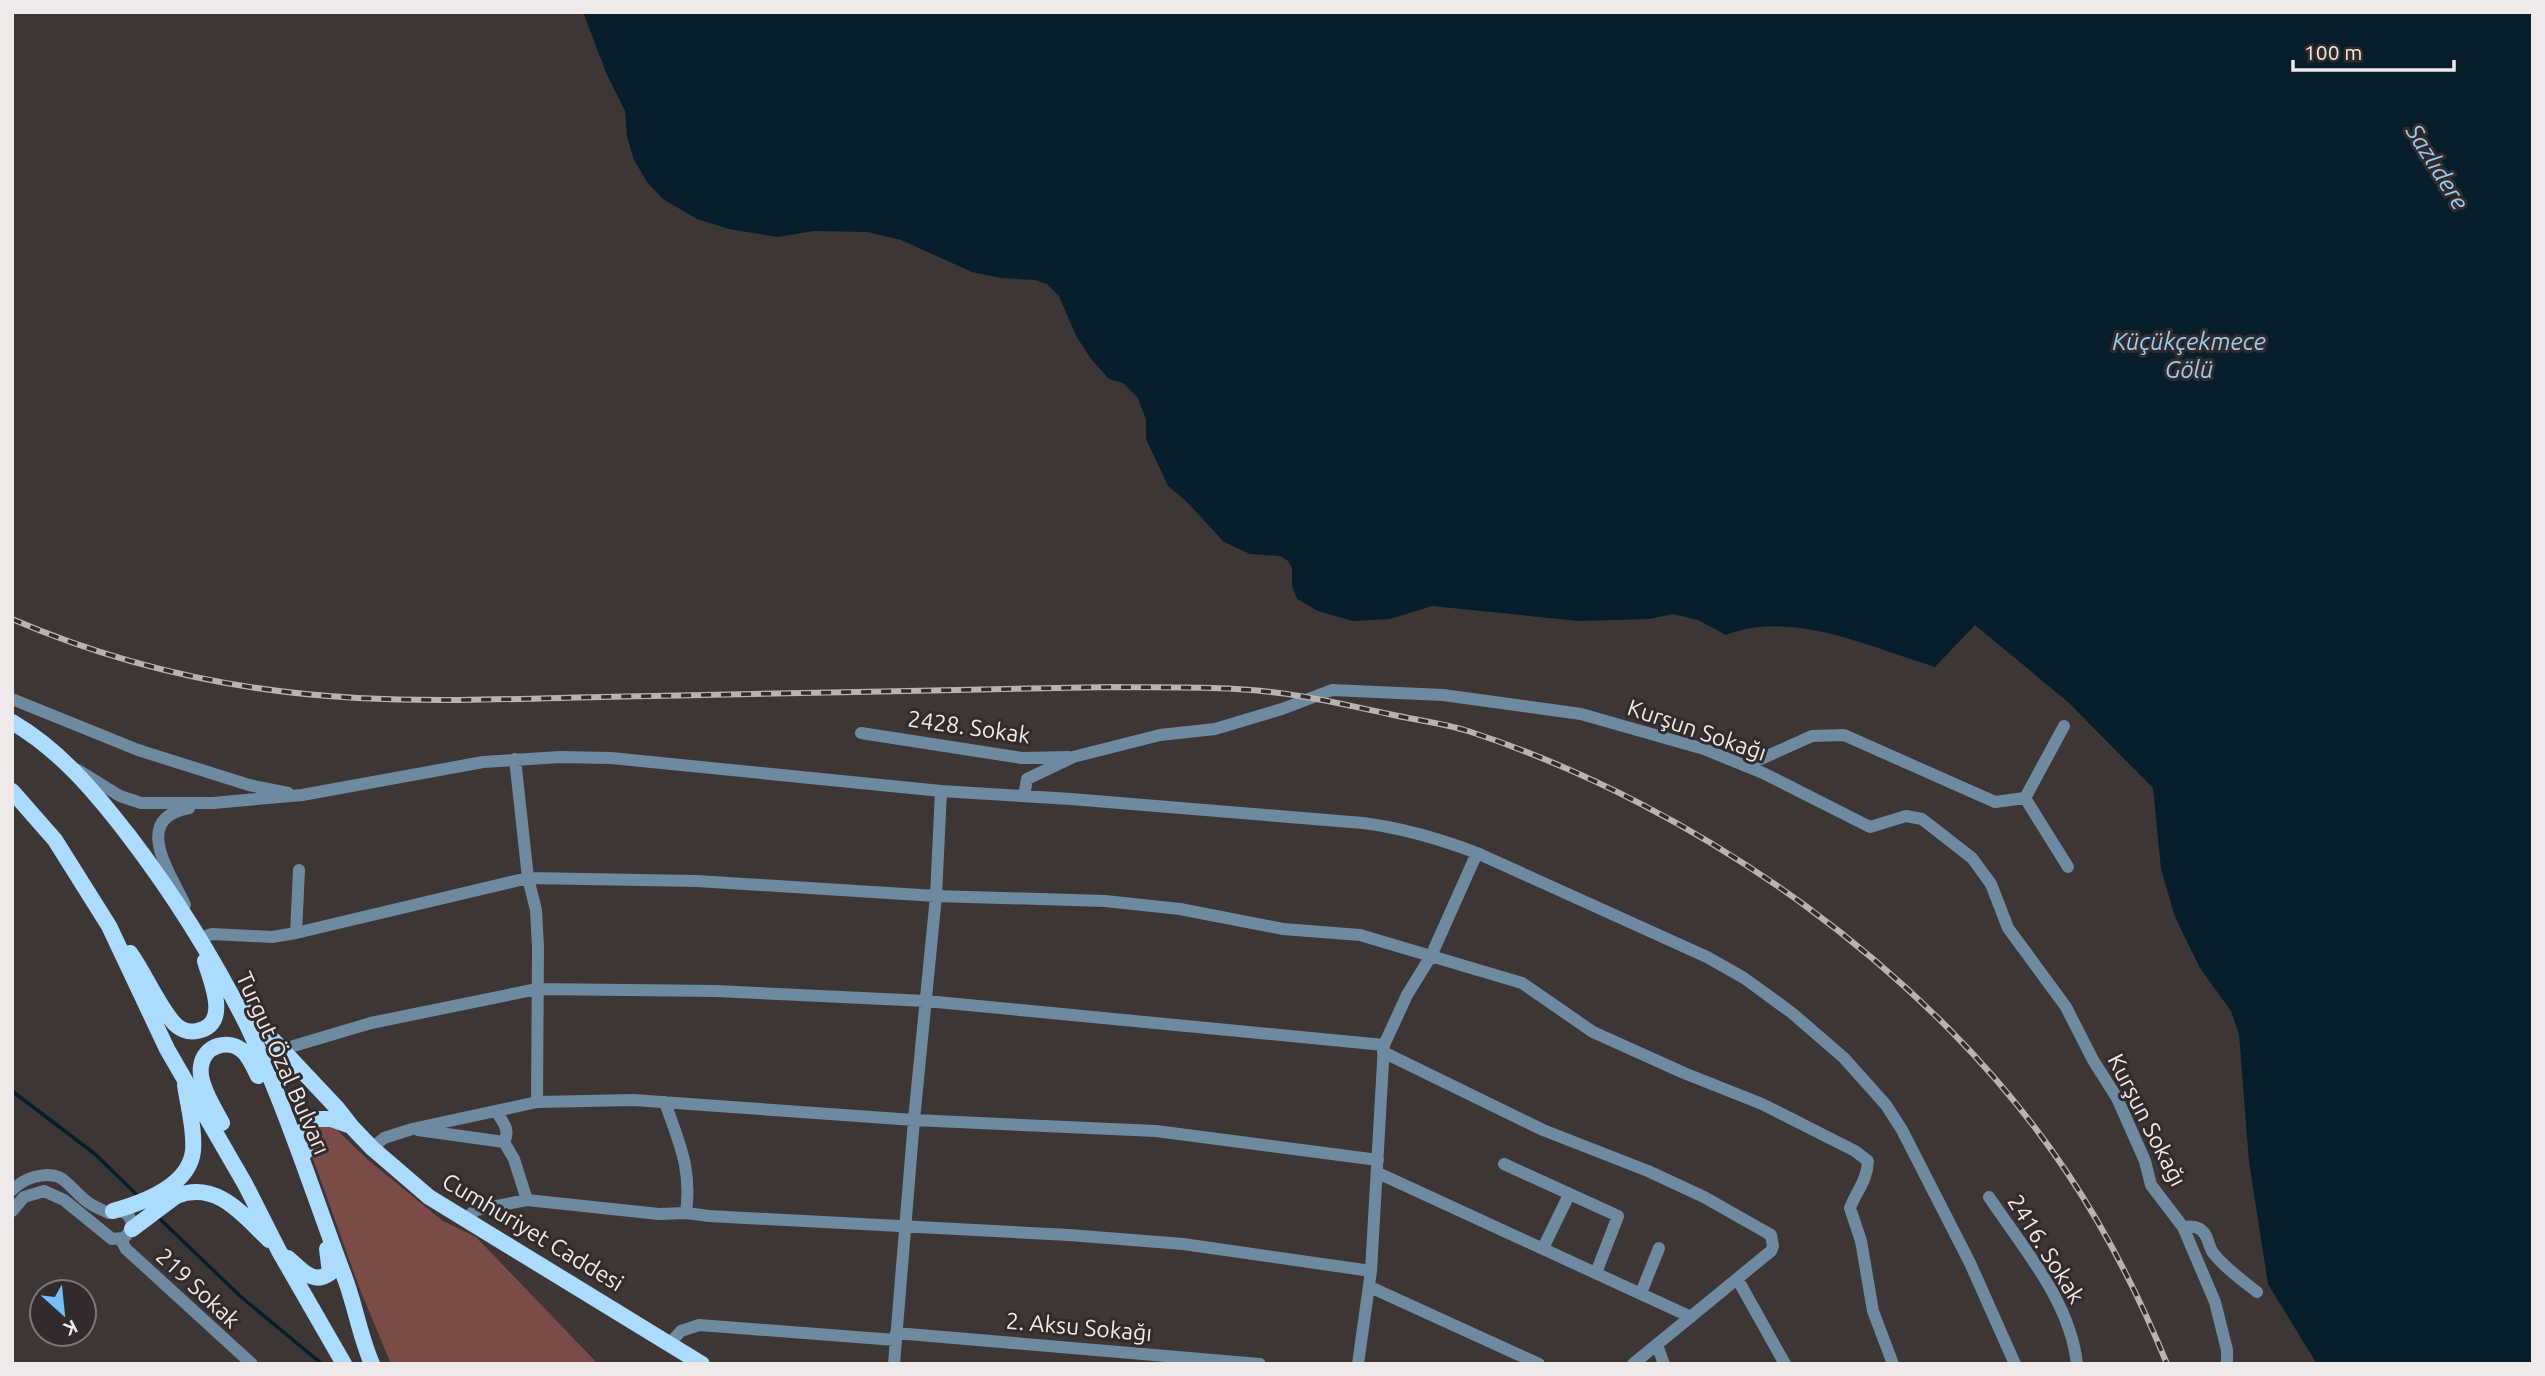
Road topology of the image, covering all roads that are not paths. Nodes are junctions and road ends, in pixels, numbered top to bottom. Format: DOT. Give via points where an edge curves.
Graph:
graph roads {
  1 [pos="12,699"];
  2 [pos="12,723"];
  3 [pos="2064,726"];
  4 [pos="861,733"];
  5 [pos="1073,757"];
  6 [pos="515,759"];
  7 [pos="63,761"];
  8 [pos="1745,766"];
  9 [pos="12,791"];
  10 [pos="941,791"];
  11 [pos="302,795"];
  12 [pos="1024,796"];
  13 [pos="2025,798"];
  14 [pos="214,803"];
  15 [pos="1477,853"];
  16 [pos="2068,867"];
  17 [pos="299,870"];
  18 [pos="528,878"];
  19 [pos="936,896"];
  20 [pos="109,926"];
  21 [pos="296,933"];
  22 [pos="200,938"];
  23 [pos="1431,956"];
  24 [pos="537,989"];
  25 [pos="231,995"];
  26 [pos="926,1001"];
  27 [pos="1383,1048"];
  28 [pos="280,1050"];
  29 [pos="184,1076"];
  30 [pos="537,1102"];
  31 [pos="665,1102"];
  32 [pos="496,1111"];
  33 [pos="914,1120"];
  34 [pos="351,1126"];
  35 [pos="412,1129"];
  36 [pos="294,1139"];
  37 [pos="505,1142"];
  38 [pos="372,1148"];
  39 [pos="1504,1164"];
  40 [pos="1378,1167"];
  41 [pos="310,1182"];
  42 [pos="12,1190"];
  43 [pos="1569,1195"];
  44 [pos="1989,1197"];
  45 [pos="527,1200"];
  46 [pos="12,1211"];
  47 [pos="111,1212"];
  48 [pos="686,1213"];
  49 [pos="261,1215"];
  50 [pos="465,1219"];
  51 [pos="2183,1227"];
  52 [pos="907,1228"];
  53 [pos="103,1230"];
  54 [pos="126,1234"];
  55 [pos="1543,1248"];
  56 [pos="1659,1248"];
  57 [pos="279,1251"];
  58 [pos="1371,1271"];
  59 [pos="1596,1273"];
  60 [pos="1738,1280"];
  61 [pos="1370,1287"];
  62 [pos="2257,1292"];
  63 [pos="1641,1293"];
  64 [pos="1691,1317"];
  65 [pos="895,1337"];
  66 [pos="670,1343"];
  67 [pos="1657,1345"];
  68 [pos="251,1364"];
  69 [pos="344,1364"];
  70 [pos="372,1364"];
  71 [pos="702,1364"];
  72 [pos="894,1364"];
  73 [pos="1259,1364"];
  74 [pos="1358,1364"];
  75 [pos="1539,1364"];
  76 [pos="1633,1364"];
  77 [pos="1664,1364"];
  78 [pos="1785,1364"];
  79 [pos="1893,1364"];
  80 [pos="2015,1364"];
  81 [pos="2077,1364"];
  82 [pos="2227,1364"];
  1 -- 11 [label="street" via="138,750 248,785"];
  2 -- 7 [label="main road, Turgut Özal Bulvarı" via="35,735"];
  3 -- 13 [label="street"];
  4 -- 5 [label="street, 2428. Sokak" via="1022,758"];
  5 -- 8 [label="street, Kurşun Sokağı" via="1160,735 1215,729 1332,690 1443,695 1581,714 1704,749"];
  5 -- 12 [label="street, Kurşun Sokağı" via="1027,779"];
  6 -- 10 [label="street" via="611,758"];
  6 -- 11 [label="street"];
  6 -- 18 [label="street"];
  7 -- 14 [label="street" via="120,796 141,803"];
  7 -- 22 [label="main road, Turgut Özal Bulvarı" via="87,782"];
  8 -- 13 [label="street" via="1812,736 1844,734 1995,802"];
  8 -- 51 [label="street, Kurşun Sokağı" via="1870,828 1906,816 1922,819 1972,858 1991,884 2008,928 2066,1007 2117,1098 2151,1185"];
  9 -- 20 [label="main road" via="55,841"];
  10 -- 12 [label="street"];
  10 -- 19 [label="street"];
  11 -- 14 [label="street"];
  12 -- 15 [label="street" via="1381,825"];
  13 -- 16 [label="street"];
  14 -- 22 [label="street" via="174,812 157,831 157,842"];
  15 -- 23 [label="street"];
  15 -- 80 [label="street" via="1707,957 1792,1013 1844,1058 1902,1130"];
  17 -- 21 [label="street"];
  18 -- 19 [label="street" via="697,881"];
  18 -- 21 [label="street"];
  18 -- 24 [label="street" via="537,922"];
  19 -- 23 [label="street" via="1105,901 1180,909 1283,929 1360,934"];
  19 -- 26 [label="street"];
  20 -- 22 [label="main road" via="171,1019 185,1031 203,1029 217,1015"];
  20 -- 29 [label="main road"];
  21 -- 22 [label="street"];
  22 -- 25 [label="main road, Turgut Özal Bulvarı"];
  23 -- 27 [label="street"];
  23 -- 79 [label="street" via="1522,983 1593,1032 1762,1104 1868,1161 1867,1177 1850,1209 1861,1241 1873,1311"];
  24 -- 26 [label="street" via="716,991"];
  24 -- 28 [label="street" via="371,1023"];
  24 -- 30 [label="street"];
  25 -- 28 [label="main road, Cumhuriyet Caddesi"];
  25 -- 36 [label="main road, Turgut Özal Bulvarı"];
  26 -- 27 [label="street"];
  26 -- 33 [label="street"];
  27 -- 40 [label="street"];
  27 -- 60 [label="street" via="1543,1130 1648,1171 1766,1230 1773,1240 1771,1251"];
  28 -- 34 [label="main road, Cumhuriyet Caddesi"];
  29 -- 47 [label="main road" via="193,1137 186,1171 156,1194"];
  29 -- 49 [label="main road"];
  30 -- 31 [label="street"];
  30 -- 32 [label="street"];
  31 -- 33 [label="street"];
  31 -- 48 [label="street" via="688,1170"];
  32 -- 35 [label="street"];
  32 -- 37 [label="street" via="506,1126"];
  33 -- 40 [label="street" via="1156,1131"];
  33 -- 52 [label="street"];
  34 -- 38 [label="main road, Cumhuriyet Caddesi"];
  34 -- 41 [label="main road" via="323,1118 304,1130"];
  35 -- 37 [label="street"];
  35 -- 38 [label="street" via="384,1138"];
  36 -- 41 [label="main road, Turgut Özal Bulvarı"];
  36 -- 49 [label="main road" via="242,1050 226,1044 210,1049 201,1077 242,1162"];
  37 -- 45 [label="street"];
  38 -- 50 [label="main road, Cumhuriyet Caddesi" via="429,1197"];
  39 -- 43 [label="street"];
  40 -- 55 [label="street"];
  40 -- 58 [label="street"];
  41 -- 57 [label="main road" via="330,1273 312,1278"];
  41 -- 70 [label="main road, Turgut Özal Bulvarı"];
  42 -- 47 [label="street" via="34,1177 49,1175 60,1178 88,1203"];
  43 -- 55 [label="street"];
  43 -- 59 [label="street" via="1618,1216"];
  44 -- 81 [label="street, 2416. Sokak" via="2064,1314"];
  45 -- 48 [label="street"];
  45 -- 50 [label="street" via="476,1210"];
  46 -- 53 [label="street" via="24,1197 44,1191 64,1200"];
  47 -- 53 [label="street" via="103,1221"];
  47 -- 54 [label="street" via="126,1213 131,1220"];
  48 -- 52 [label="street"];
  49 -- 57 [label="main road"];
  50 -- 66 [label="main road, Cumhuriyet Caddesi"];
  51 -- 62 [label="street, Kurşun Sokağı" via="2200,1229 2224,1266"];
  51 -- 82 [label="street, Kurşun Sokağı" via="2215,1302"];
  52 -- 58 [label="street" via="1182,1244"];
  52 -- 65 [label="street"];
  53 -- 54 [label="street" via="112,1239"];
  54 -- 57 [label="main road" via="176,1196 205,1193 232,1203"];
  54 -- 68 [label="street, 219 Sokak" via="126,1249"];
  55 -- 59 [label="street"];
  56 -- 63 [label="street"];
  57 -- 69 [label="main road"];
  58 -- 61 [label="street"];
  59 -- 63 [label="street"];
  60 -- 64 [label="street"];
  60 -- 78 [label="street"];
  61 -- 74 [label="street"];
  61 -- 75 [label="street"];
  63 -- 64 [label="street"];
  64 -- 67 [label="street"];
  65 -- 66 [label="street, 2. Aksu Sokağı" via="699,1325 681,1331"];
  65 -- 72 [label="street"];
  65 -- 73 [label="street, 2. Aksu Sokağı"];
  66 -- 71 [label="main road, Cumhuriyet Caddesi"];
  67 -- 76 [label="street"];
  67 -- 77 [label="street"];
}
